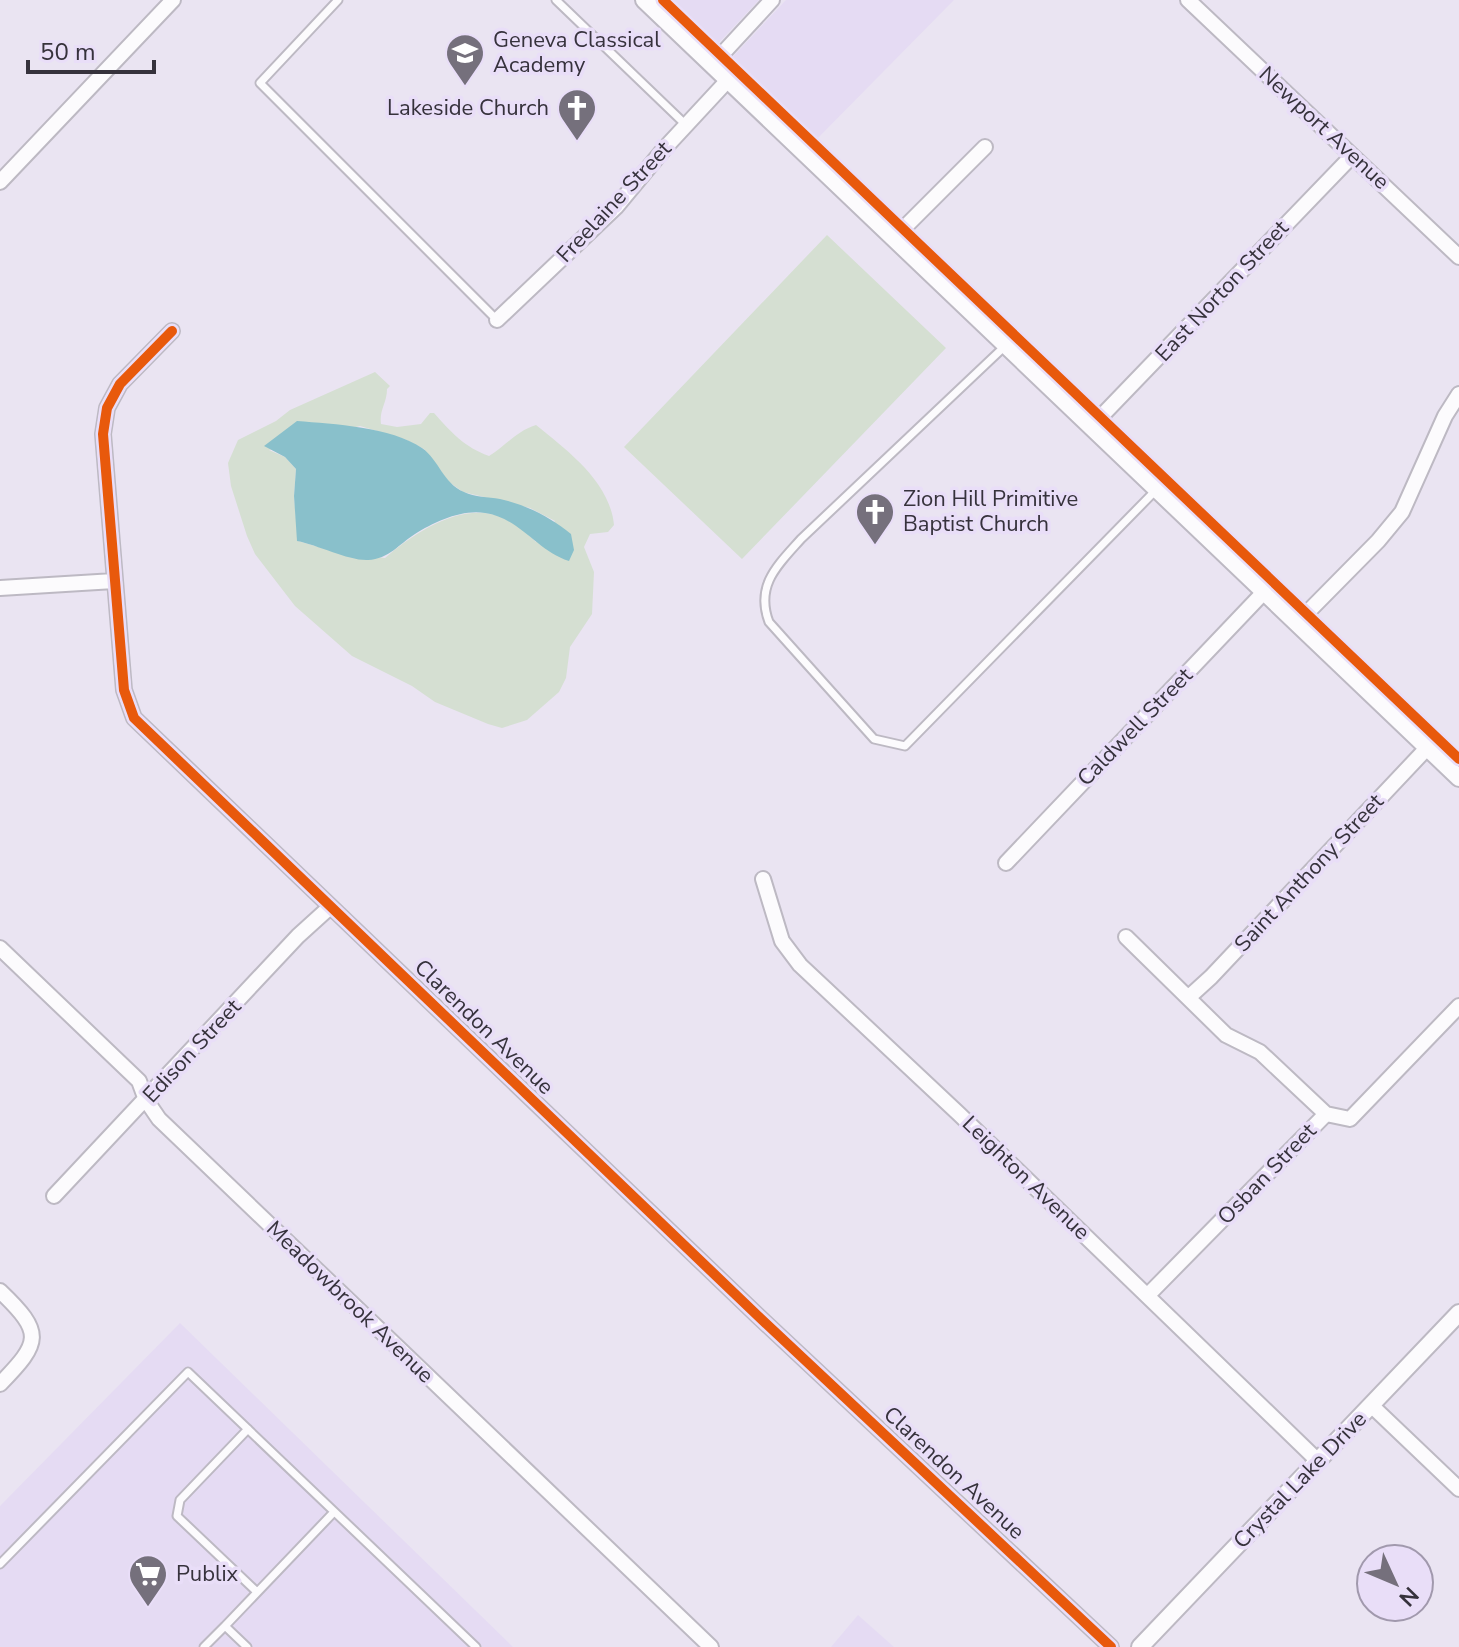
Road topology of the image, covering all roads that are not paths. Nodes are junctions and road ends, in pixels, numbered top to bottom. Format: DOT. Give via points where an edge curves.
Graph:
graph roads {
  1 [pos="173,0"];
  2 [pos="338,0"];
  3 [pos="556,0"];
  4 [pos="644,0"];
  5 [pos="772,0"];
  6 [pos="1188,0"];
  7 [pos="712,65"];
  8 [pos="728,80"];
  9 [pos="686,125"];
  10 [pos="985,147"];
  11 [pos="1352,156"];
  12 [pos="0,182"];
  13 [pos="894,238"];
  14 [pos="1459,257"];
  15 [pos="497,320"];
  16 [pos="172,331"];
  17 [pos="1007,345"];
  18 [pos="1459,394"];
  19 [pos="1091,427"];
  20 [pos="1157,489"];
  21 [pos="114,581"];
  22 [pos="0,588"];
  23 [pos="1264,592"];
  24 [pos="1297,623"];
  25 [pos="1427,748"];
  26 [pos="1459,778"];
  27 [pos="1006,863"];
  28 [pos="763,879"];
  29 [pos="330,907"];
  30 [pos="1126,937"];
  31 [pos="0,948"];
  32 [pos="1189,997"];
  33 [pos="1459,1006"];
  34 [pos="146,1100"];
  35 [pos="1326,1114"];
  36 [pos="54,1196"];
  37 [pos="0,1291"];
  38 [pos="1148,1295"];
  39 [pos="1459,1313"];
  40 [pos="0,1384"];
  41 [pos="1371,1405"];
  42 [pos="248,1429"];
  43 [pos="1318,1461"];
  44 [pos="1459,1489"];
  45 [pos="334,1512"];
  46 [pos="0,1564"];
  47 [pos="257,1592"];
  48 [pos="225,1626"];
  49 [pos="204,1647"];
  50 [pos="247,1647"];
  51 [pos="476,1647"];
  52 [pos="711,1647"];
  53 [pos="1111,1647"];
  54 [pos="1140,1647"];
  1 -- 12 [label="street"];
  2 -- 15 [label="lane" via="260,83"];
  3 -- 9 [label="lane"];
  4 -- 7 [label="street"];
  5 -- 7 [label="street"];
  6 -- 11 [label="street, Newport Avenue"];
  7 -- 8 [label="street"];
  8 -- 9 [label="street, Freelaine Street"];
  8 -- 13 [label="street"];
  9 -- 15 [label="street, Freelaine Street" via="616,207"];
  10 -- 13 [label="street"];
  11 -- 14 [label="street, Newport Avenue"];
  11 -- 19 [label="street, East Norton Street"];
  13 -- 17 [label="street"];
  16 -- 21 [label="street, Clarendon Avenue" via="120,384 107,408 103,434"];
  17 -- 19 [label="street"];
  17 -- 20 [label="lane" via="801,539 764,591 762,605 769,622 874,739 905,746"];
  18 -- 24 [label="street" via="1402,512"];
  19 -- 20 [label="street"];
  20 -- 23 [label="street"];
  21 -- 22 [label="street"];
  21 -- 29 [label="street, Clarendon Avenue" via="124,690 134,718"];
  23 -- 24 [label="street"];
  23 -- 27 [label="street, Caldwell Street"];
  24 -- 25 [label="street"];
  25 -- 26 [label="street"];
  25 -- 32 [label="street, Saint Anthony Street"];
  28 -- 38 [label="street, Leighton Avenue" via="782,941 800,965"];
  29 -- 34 [label="street, Edison Street"];
  29 -- 53 [label="street, Clarendon Avenue"];
  30 -- 32 [label="street"];
  31 -- 34 [label="street, Meadowbrook Avenue" via="139,1081"];
  32 -- 35 [label="street" via="1226,1035 1260,1052"];
  33 -- 35 [label="street, Osban Street" via="1350,1119"];
  34 -- 36 [label="street, Edison Street"];
  34 -- 52 [label="street, Meadowbrook Avenue" via="159,1119"];
  35 -- 38 [label="street, Osban Street"];
  37 -- 40 [label="street" via="25,1316 32,1344 26,1358"];
  38 -- 43 [label="street, Leighton Avenue"];
  39 -- 41 [label="street, Crystal Lake Drive"];
  41 -- 43 [label="street, Crystal Lake Drive"];
  41 -- 44 [label="street"];
  42 -- 45 [label="lane"];
  42 -- 46 [label="lane" via="188,1372"];
  42 -- 47 [label="lane" via="180,1500 177,1516"];
  43 -- 54 [label="street, Crystal Lake Drive"];
  45 -- 47 [label="lane"];
  45 -- 51 [label="lane"];
  47 -- 48 [label="lane"];
  48 -- 49 [label="lane"];
  48 -- 50 [label="lane"];
}
